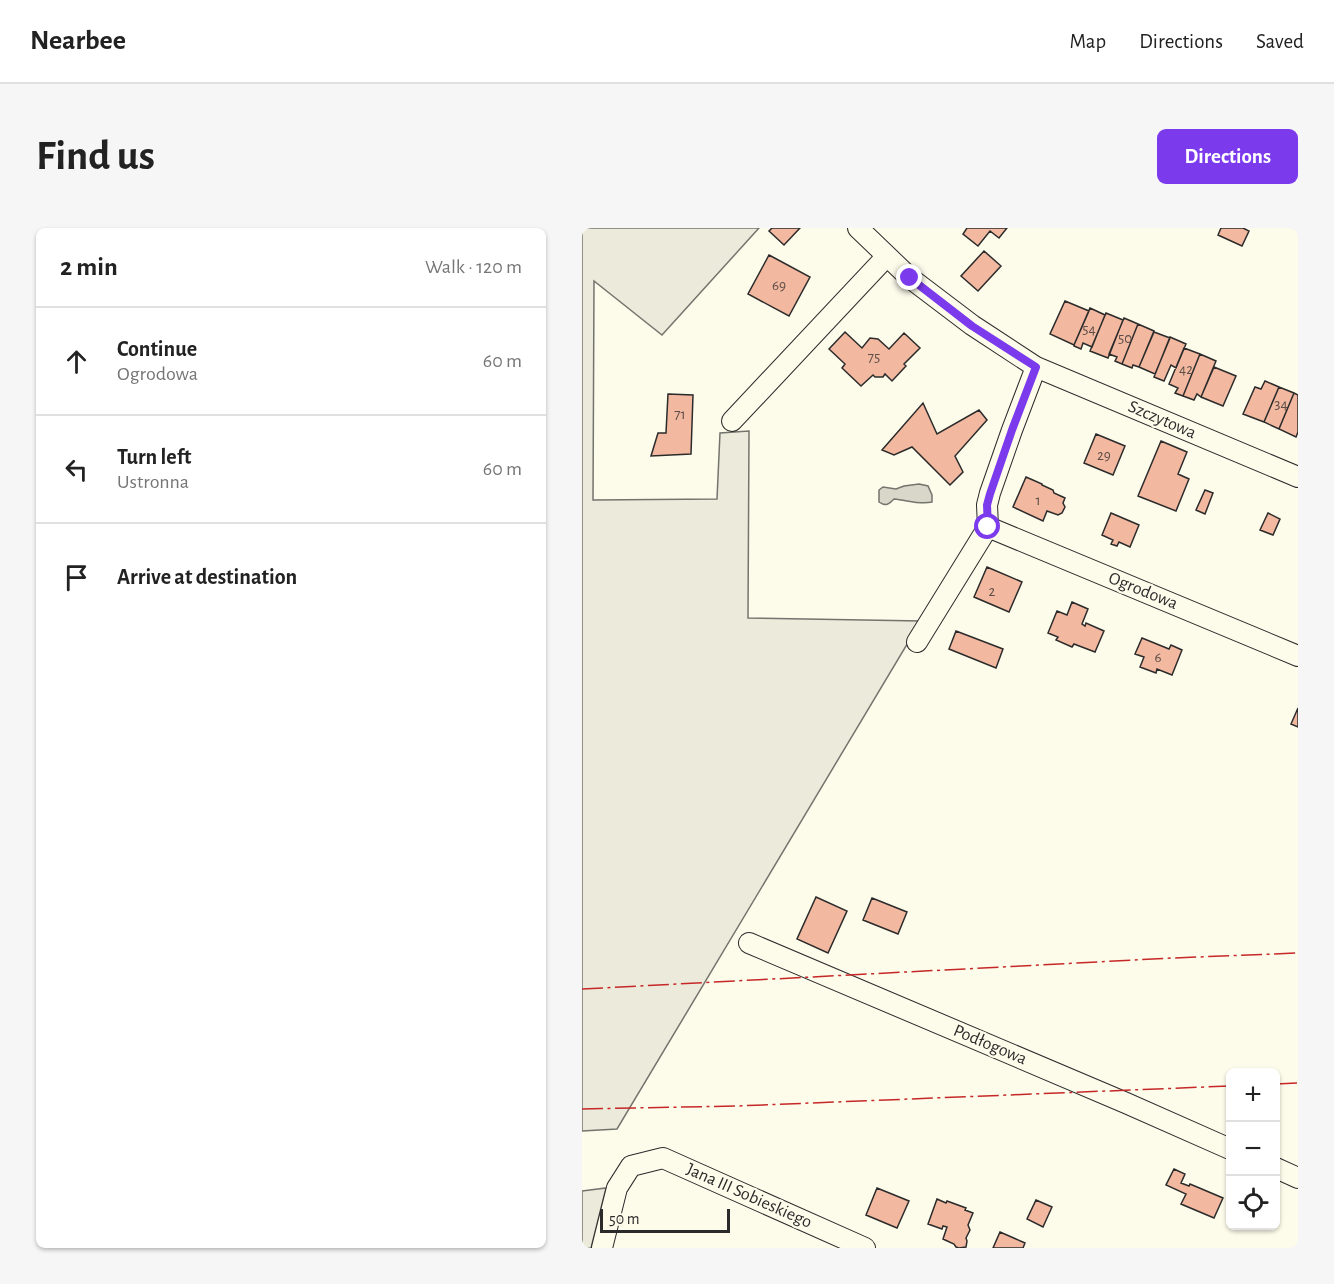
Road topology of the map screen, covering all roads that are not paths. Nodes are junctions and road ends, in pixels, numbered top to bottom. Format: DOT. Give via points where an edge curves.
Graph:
graph roads {
  1 [pos="858,228"];
  2 [pos="887,256"];
  3 [pos="1031,365"];
  4 [pos="732,421"];
  5 [pos="1298,477"];
  6 [pos="988,527"];
  7 [pos="917,642"];
  8 [pos="1298,656"];
  9 [pos="749,943"];
  10 [pos="1226,1147"];
  11 [pos="1280,1170"];
  12 [pos="1298,1178"];
  13 [pos="602,1248"];
  14 [pos="865,1248"];
  1 -- 2 [label="street, Szczytowa"];
  2 -- 3 [label="street, Szczytowa" via="972,326"];
  2 -- 4 [label="street"];
  3 -- 5 [label="street, Szczytowa"];
  3 -- 6 [label="street" via="987,505"];
  6 -- 7 [label="street"];
  6 -- 8 [label="street, Ogrodowa"];
  9 -- 10 [label="street, Podłogowa"];
  11 -- 12 [label="street"];
  13 -- 14 [label="street, Jana III Sobieskiego" via="617,1188 631,1167 663,1158"];
}
